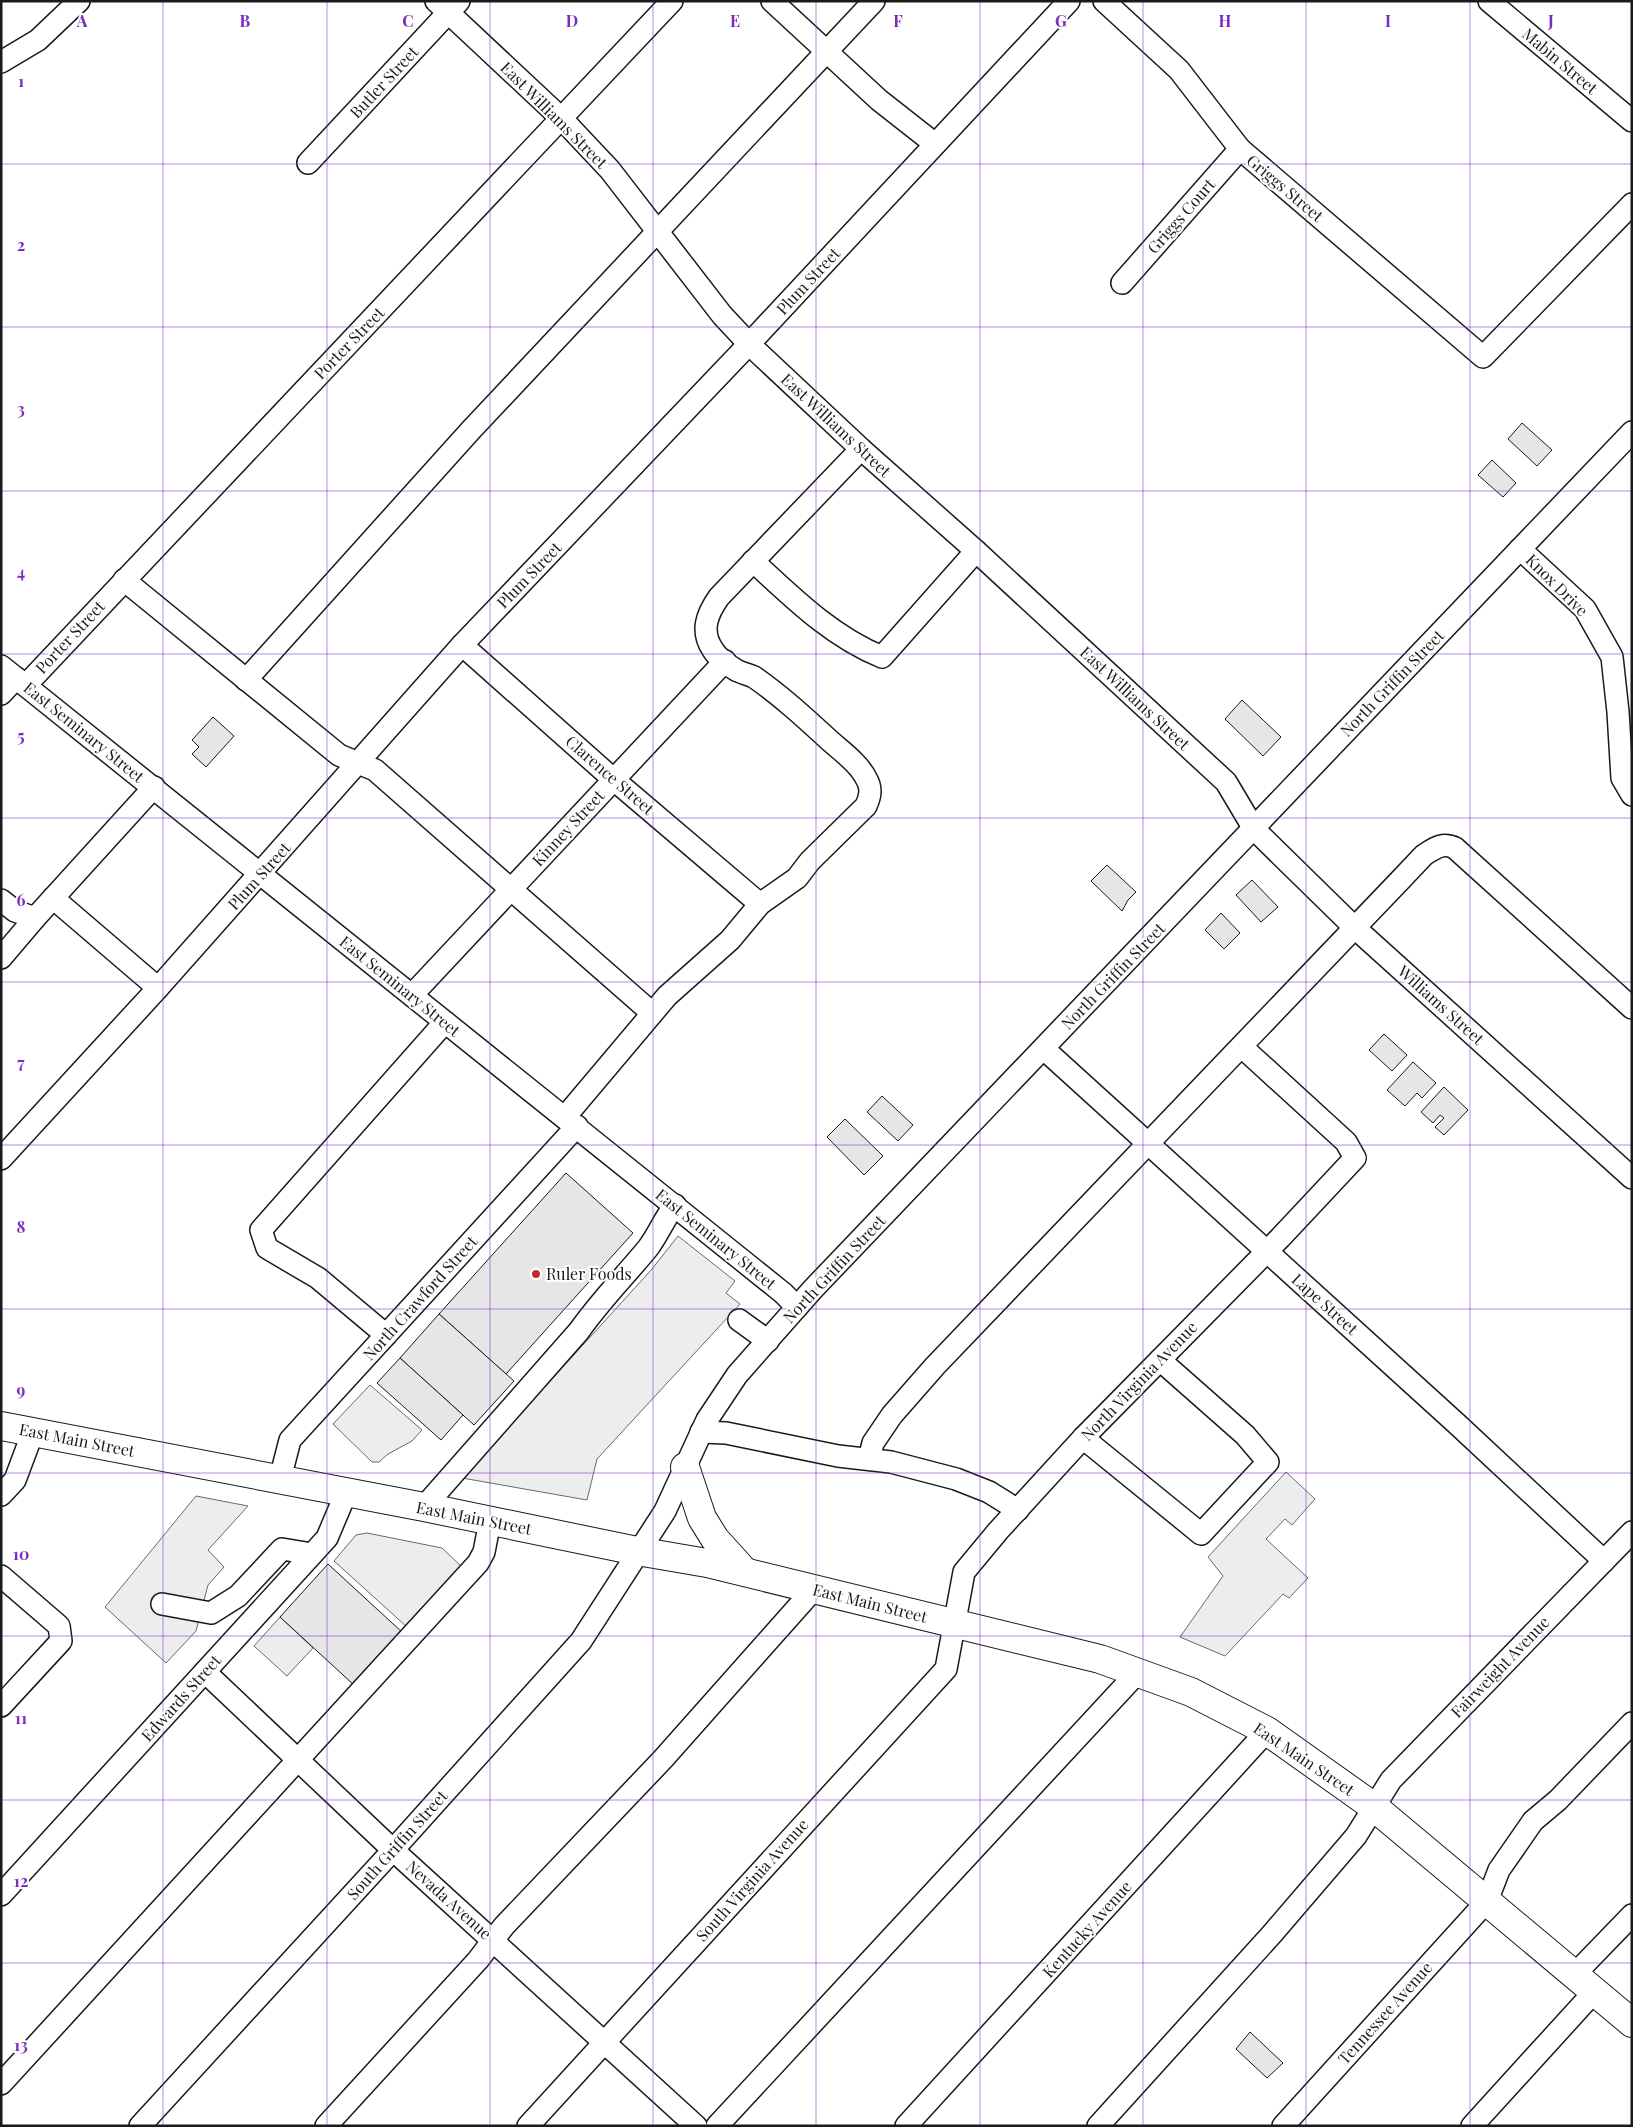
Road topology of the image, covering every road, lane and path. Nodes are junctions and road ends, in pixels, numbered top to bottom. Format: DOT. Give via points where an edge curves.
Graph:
graph roads {
  1 [pos="79,1"];
  2 [pos="672,1"];
  3 [pos="772,1"];
  4 [pos="874,1"];
  5 [pos="1069,1"];
  6 [pos="1104,1"];
  7 [pos="1489,1"];
  8 [pos="448,5"];
  9 [pos="827,52"];
  10 [pos="1,62"];
  11 [pos="562,119"];
  12 [pos="1632,121"];
  13 [pos="935,144"];
  14 [pos="1240,149"];
  15 [pos="308,163"];
  16 [pos="1632,204"];
  17 [pos="658,230"];
  18 [pos="1122,283"];
  19 [pos="749,344"];
  20 [pos="1632,432"];
  21 [pos="860,449"];
  22 [pos="1520,549"];
  23 [pos="976,551"];
  24 [pos="753,561"];
  25 [pos="124,580"];
  26 [pos="462,645"];
  27 [pos="725,661"];
  28 [pos="14,676"];
  29 [pos="246,680"];
  30 [pos="1,694"];
  31 [pos="358,763"];
  32 [pos="613,779"];
  33 [pos="154,787"];
  34 [pos="1632,795"];
  35 [pos="1254,829"];
  36 [pos="260,875"];
  37 [pos="510,889"];
  38 [pos="53,898"];
  39 [pos="1,900"];
  40 [pos="760,904"];
  41 [pos="35,918"];
  42 [pos="1354,927"];
  43 [pos="1,958"];
  44 [pos="158,988"];
  45 [pos="412,995"];
  46 [pos="1632,1008"];
  47 [pos="652,1013"];
  48 [pos="445,1022"];
  49 [pos="1242,1047"];
  50 [pos="1044,1049"];
  51 [pos="571,1121"];
  52 [pos="1149,1145"];
  53 [pos="1,1159"];
  54 [pos="1632,1178"];
  55 [pos="675,1205"];
  56 [pos="1266,1251"];
  57 [pos="797,1307"];
  58 [pos="738,1320"];
  59 [pos="386,1335"];
  60 [pos="768,1341"];
  61 [pos="1160,1360"];
  62 [pos="1,1426"];
  63 [pos="33,1432"];
  64 [pos="702,1432"];
  65 [pos="1083,1438"];
  66 [pos="869,1459"];
  67 [pos="685,1467"];
  68 [pos="280,1480"];
  69 [pos="346,1492"];
  70 [pos="1,1495"];
  71 [pos="424,1507"];
  72 [pos="1018,1510"];
  73 [pos="490,1521"];
  74 [pos="1632,1532"];
  75 [pos="638,1551"];
  76 [pos="312,1554"];
  77 [pos="1604,1561"];
  78 [pos="744,1571"];
  79 [pos="1,1576"];
  80 [pos="814,1589"];
  81 [pos="162,1604"];
  82 [pos="954,1624"];
  83 [pos="205,1672"];
  84 [pos="1138,1672"];
  85 [pos="1,1706"];
  86 [pos="1632,1723"];
  87 [pos="1267,1731"];
  88 [pos="298,1760"];
  89 [pos="1374,1806"];
  90 [pos="393,1850"];
  91 [pos="1,1895"];
  92 [pos="1487,1901"];
  93 [pos="1632,1915"];
  94 [pos="494,1940"];
  95 [pos="1584,1983"];
  96 [pos="1632,2023"];
  97 [pos="605,2041"];
  98 [pos="1,2084"];
  99 [pos="140,2126"];
  100 [pos="326,2126"];
  101 [pos="528,2126"];
  102 [pos="696,2126"];
  103 [pos="717,2126"];
  104 [pos="906,2126"];
  105 [pos="1098,2126"];
  106 [pos="1283,2126"];
  107 [pos="1472,2126"];
  1 -- 10 [label="street" via="38,40"];
  2 -- 11 [label="street, Porter Street"];
  3 -- 9 [label="street"];
  4 -- 9 [label="street"];
  5 -- 13 [label="street, Plum Street"];
  6 -- 14 [label="street, Griggs Street" via="1178,70"];
  7 -- 12 [label="street, Mabin Street"];
  8 -- 11 [label="street, East Williams Street"];
  8 -- 15 [label="street, Butler Street"];
  9 -- 13 [label="street" via="879,100"];
  9 -- 17 [label="street"];
  11 -- 17 [label="street, East Williams Street" via="610,170"];
  11 -- 25 [label="street, Porter Street"];
  13 -- 19 [label="street, Plum Street"];
  14 -- 16 [label="street, Griggs Street" via="1483,357"];
  14 -- 18 [label="street, Griggs Court"];
  17 -- 19 [label="street, East Williams Street"];
  17 -- 29 [label="street" via="471,430"];
  19 -- 21 [label="street, East Williams Street"];
  19 -- 26 [label="street, Plum Street"];
  20 -- 22 [label="street, North Griffin Street"];
  21 -- 23 [label="street, East Williams Street"];
  21 -- 24 [label="street"];
  22 -- 34 [label="street, Knox Drive" via="1584,609 1612,657 1622,778"];
  22 -- 35 [label="street, North Griffin Street"];
  23 -- 24 [label="street" via="882,657 832,631"];
  23 -- 35 [label="street, East Williams Street" via="1226,782"];
  24 -- 27 [label="street" via="719,597 705,623 713,650"];
  25 -- 28 [label="street, Porter Street"];
  25 -- 29 [label="street"];
  26 -- 31 [label="street, Plum Street"];
  26 -- 32 [label="street, Clarence Street"];
  27 -- 32 [label="street, Kinney Street"];
  27 -- 40 [label="street, North Crawford Street" via="736,670 752,676 796,710 850,759 870,787 870,798 862,811 810,861 797,878"];
  28 -- 30 [label="street, Porter Street"];
  28 -- 33 [label="street, East Seminary Street"];
  29 -- 31 [label="street" via="339,756"];
  31 -- 36 [label="street, Plum Street"];
  31 -- 37 [label="street" via="374,770"];
  32 -- 37 [label="street, Kinney Street"];
  32 -- 40 [label="street, Clarence Street"];
  33 -- 36 [label="street, East Seminary Street"];
  33 -- 38 [label="street"];
  35 -- 42 [label="street, Williams Street"];
  35 -- 50 [label="street, North Griffin Street"];
  36 -- 44 [label="street, Plum Street"];
  36 -- 45 [label="street, East Seminary Street"];
  37 -- 45 [label="street, Kinney Street"];
  37 -- 47 [label="street"];
  38 -- 41 [label="street"];
  38 -- 44 [label="street"];
  39 -- 41 [label="street" via="15,912"];
  40 -- 47 [label="street, North Crawford Street" via="730,940 666,996"];
  41 -- 43 [label="street"];
  42 -- 46 [label="street" via="1424,855 1447,844 1456,848"];
  42 -- 49 [label="street"];
  42 -- 54 [label="street, Williams Street"];
  44 -- 53 [label="street, Plum Street"];
  45 -- 48 [label="street, East Seminary Street"];
  47 -- 51 [label="street, North Crawford Street"];
  48 -- 51 [label="street, East Seminary Street"];
  48 -- 59 [label="street" via="261,1230 267,1248 318,1278"];
  49 -- 52 [label="street"];
  49 -- 56 [label="street, North Virginia Avenue" via="1346,1142 1355,1158"];
  50 -- 52 [label="street, Lape Street"];
  50 -- 57 [label="street, North Griffin Street"];
  51 -- 55 [label="street, East Seminary Street"];
  51 -- 59 [label="street, North Crawford Street"];
  52 -- 56 [label="street, Lape Street"];
  52 -- 66 [label="street" via="929,1373 872,1443"];
  55 -- 57 [label="street, East Seminary Street"];
  55 -- 71 [label="street" via="650,1246 597,1306 580,1331"];
  56 -- 61 [label="street, North Virginia Avenue"];
  56 -- 77 [label="street, Lape Street"];
  57 -- 60 [label="street, North Griffin Street"];
  58 -- 60 [label="street"];
  59 -- 68 [label="street, North Crawford Street" via="290,1440"];
  60 -- 64 [label="street, North Griffin Street" via="737,1375"];
  61 -- 65 [label="street, North Virginia Avenue"];
  61 -- 65 [label="street" via="1245,1435 1268,1462 1201,1534"];
  62 -- 63 [label="main road, East Main Street"];
  63 -- 68 [label="main road, East Main Street"];
  63 -- 70 [label="street" via="15,1480"];
  64 -- 66 [label="street" via="726,1433 838,1456"];
  64 -- 67 [label="street, North Griffin Street"];
  65 -- 72 [label="street, North Virginia Avenue"];
  66 -- 72 [label="street" via="956,1479 989,1492"];
  67 -- 75 [label="street, North Griffin Street" via="665,1511"];
  67 -- 78 [label="main road" via="702,1518 715,1539"];
  68 -- 69 [label="main road, East Main Street"];
  69 -- 71 [label="main road, East Main Street"];
  69 -- 76 [label="street, Edwards Street" via="327,1538"];
  71 -- 73 [label="main road, East Main Street"];
  72 -- 82 [label="street, North Virginia Avenue" via="964,1572"];
  73 -- 75 [label="main road, East Main Street"];
  73 -- 88 [label="street" via="484,1552 478,1563"];
  74 -- 77 [label="street, Fairweight Avenue"];
  75 -- 78 [label="main road, East Main Street"];
  75 -- 90 [label="street, South Griffin Street" via="581,1640"];
  76 -- 81 [label="street" via="282,1549 238,1596 211,1612"];
  76 -- 83 [label="street, Edwards Street"];
  77 -- 89 [label="street, Fairweight Avenue" via="1391,1780"];
  78 -- 80 [label="main road, East Main Street"];
  79 -- 85 [label="street" via="59,1626 61,1641"];
  80 -- 82 [label="main road, East Main Street"];
  80 -- 94 [label="street" via="663,1759"];
  82 -- 84 [label="main road, East Main Street" via="1100,1659"];
  82 -- 97 [label="street, South Virginia Avenue" via="946,1669"];
  83 -- 88 [label="street, Nevada Avenue"];
  83 -- 91 [label="street, Edwards Street"];
  84 -- 87 [label="main road, East Main Street" via="1191,1692"];
  84 -- 103 [label="street"];
  86 -- 92 [label="street" via="1558,1800 1533,1821 1499,1870"];
  87 -- 89 [label="main road, East Main Street"];
  87 -- 104 [label="street, Kentucky Avenue"];
  88 -- 90 [label="street, Nevada Avenue"];
  88 -- 98 [label="street"];
  89 -- 92 [label="main road, East Main Street"];
  89 -- 105 [label="street, Fairweight Avenue" via="1356,1836 1278,1927"];
  90 -- 94 [label="street, Nevada Avenue"];
  90 -- 99 [label="street, South Griffin Street"];
  92 -- 95 [label="main road, East Main Street"];
  92 -- 106 [label="street, Tennessee Avenue"];
  93 -- 95 [label="street"];
  94 -- 97 [label="street, Nevada Avenue"];
  94 -- 100 [label="street"];
  95 -- 96 [label="main road, East Main Street"];
  95 -- 107 [label="street"];
  97 -- 101 [label="street, South Virginia Avenue"];
  97 -- 102 [label="street, Nevada Avenue"];
}
